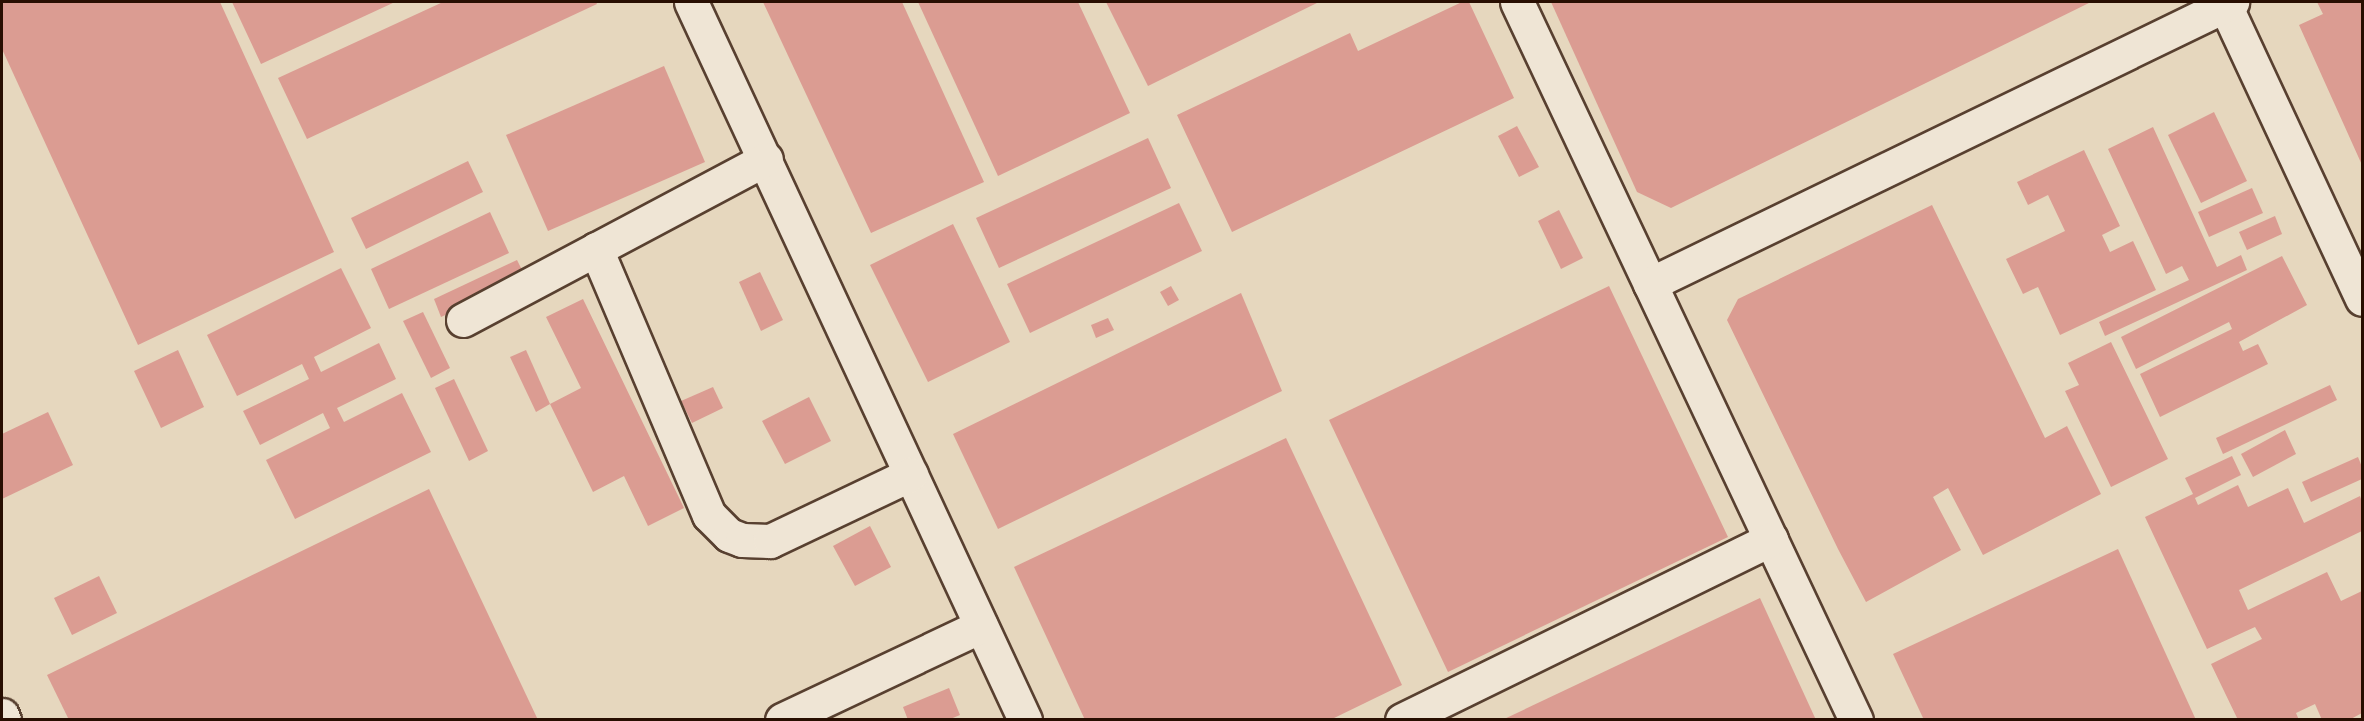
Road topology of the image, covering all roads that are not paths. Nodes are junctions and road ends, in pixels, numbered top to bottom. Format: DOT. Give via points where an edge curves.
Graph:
graph roads {
  1 [pos="691,2"];
  2 [pos="1517,2"];
  3 [pos="2229,3"];
  4 [pos="766,159"];
  5 [pos="596,249"];
  6 [pos="1650,284"];
  7 [pos="2362,299"];
  8 [pos="463,320"];
  9 [pos="911,474"];
  10 [pos="1770,539"];
  11 [pos="981,626"];
  12 [pos="2,715"];
  13 [pos="4,720"];
  14 [pos="782,720"];
  15 [pos="1025,720"];
  16 [pos="1402,720"];
  17 [pos="1856,720"];
  1 -- 4 [label="street"];
  2 -- 6 [label="street"];
  3 -- 6 [label="street"];
  3 -- 7 [label="street"];
  4 -- 5 [label="street"];
  4 -- 9 [label="street"];
  5 -- 8 [label="street"];
  5 -- 9 [label="street" via="709,515 729,535 742,540 770,541"];
  6 -- 10 [label="street"];
  9 -- 11 [label="street"];
  10 -- 16 [label="street"];
  10 -- 17 [label="street"];
  11 -- 14 [label="street"];
  11 -- 15 [label="street"];
  12 -- 13 [label="street"];
}
